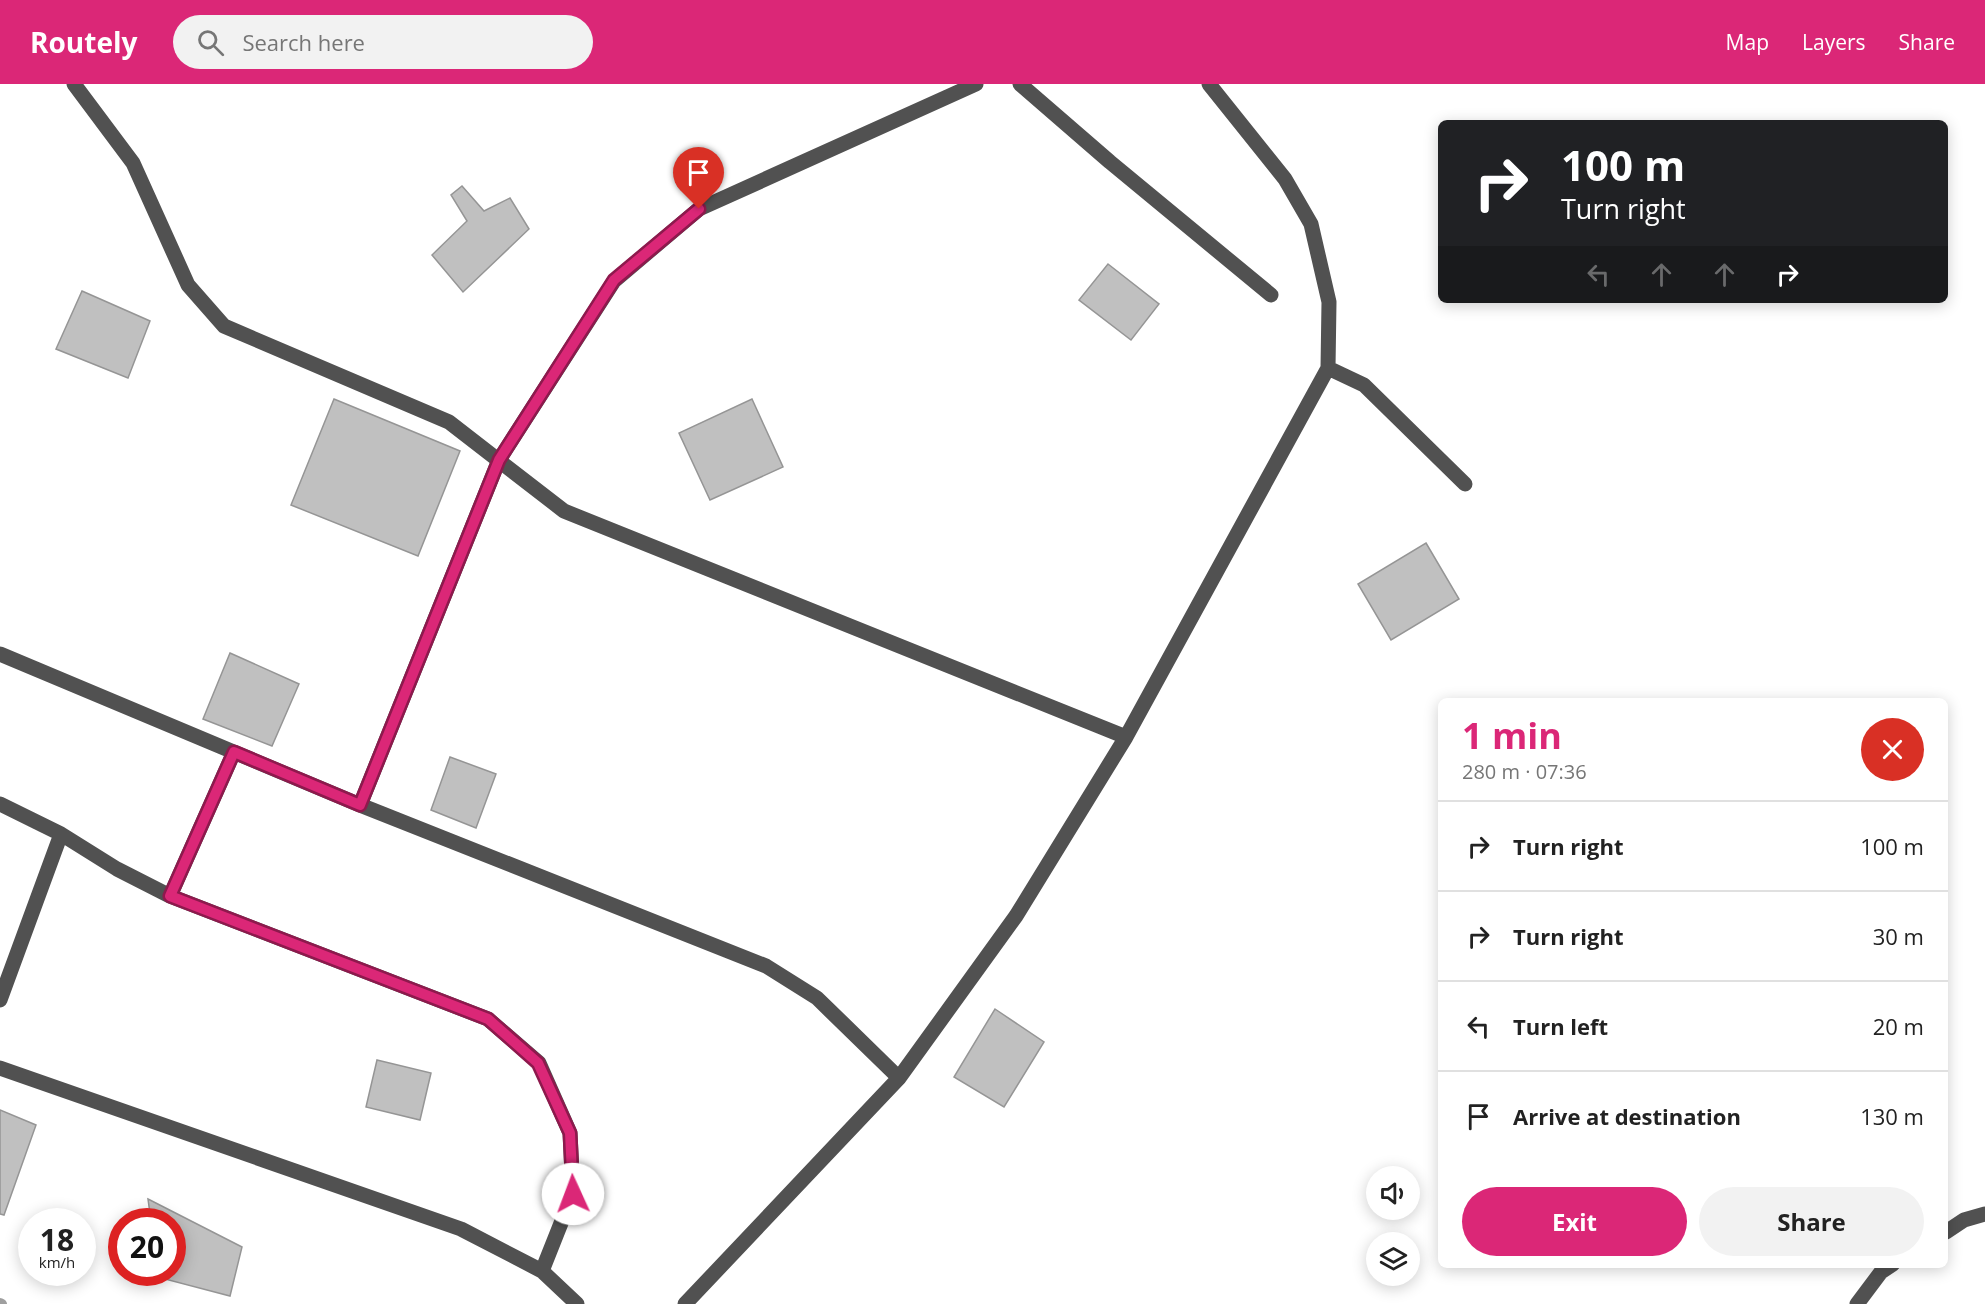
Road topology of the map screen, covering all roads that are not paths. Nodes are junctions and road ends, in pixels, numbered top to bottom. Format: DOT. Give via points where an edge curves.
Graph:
graph roads {
  1 [pos="74,84"];
  2 [pos="976,84"];
  3 [pos="1020,84"];
  4 [pos="1209,84"];
  5 [pos="1271,295"];
  6 [pos="1328,368"];
  7 [pos="499,460"];
  8 [pos="1465,484"];
  9 [pos="0,654"];
  10 [pos="1126,737"];
  11 [pos="234,752"];
  12 [pos="0,804"];
  13 [pos="360,805"];
  14 [pos="61,834"];
  15 [pos="170,896"];
  16 [pos="0,1000"];
  17 [pos="0,1068"];
  18 [pos="899,1078"];
  19 [pos="1985,1214"];
  20 [pos="1948,1231"];
  21 [pos="1887,1268"];
  22 [pos="542,1272"];
  23 [pos="577,1304"];
  24 [pos="685,1304"];
  25 [pos="1857,1304"];
  1 -- 7 [label="lane" via="132,163 188,285 224,326 449,422"];
  2 -- 7 [label="lane" via="699,209 614,280"];
  3 -- 5 [label="lane"];
  4 -- 6 [label="lane" via="1285,179 1311,224 1329,302"];
  6 -- 8 [label="lane" via="1364,385"];
  6 -- 10 [label="lane"];
  7 -- 10 [label="lane" via="564,511"];
  7 -- 13 [label="lane"];
  9 -- 11 [label="lane"];
  10 -- 18 [label="lane" via="1016,916"];
  11 -- 13 [label="lane"];
  11 -- 15 [label="lane"];
  12 -- 14 [label="lane"];
  13 -- 18 [label="lane" via="766,966 817,998"];
  14 -- 15 [label="lane"];
  14 -- 16 [label="lane"];
  15 -- 22 [label="lane" via="488,1019 538,1063 570,1133 573,1194"];
  17 -- 22 [label="lane" via="461,1229"];
  18 -- 24 [label="lane"];
  19 -- 20 [label="lane" via="1964,1220"];
  21 -- 25 [label="lane"];
  22 -- 23 [label="lane"];
}
